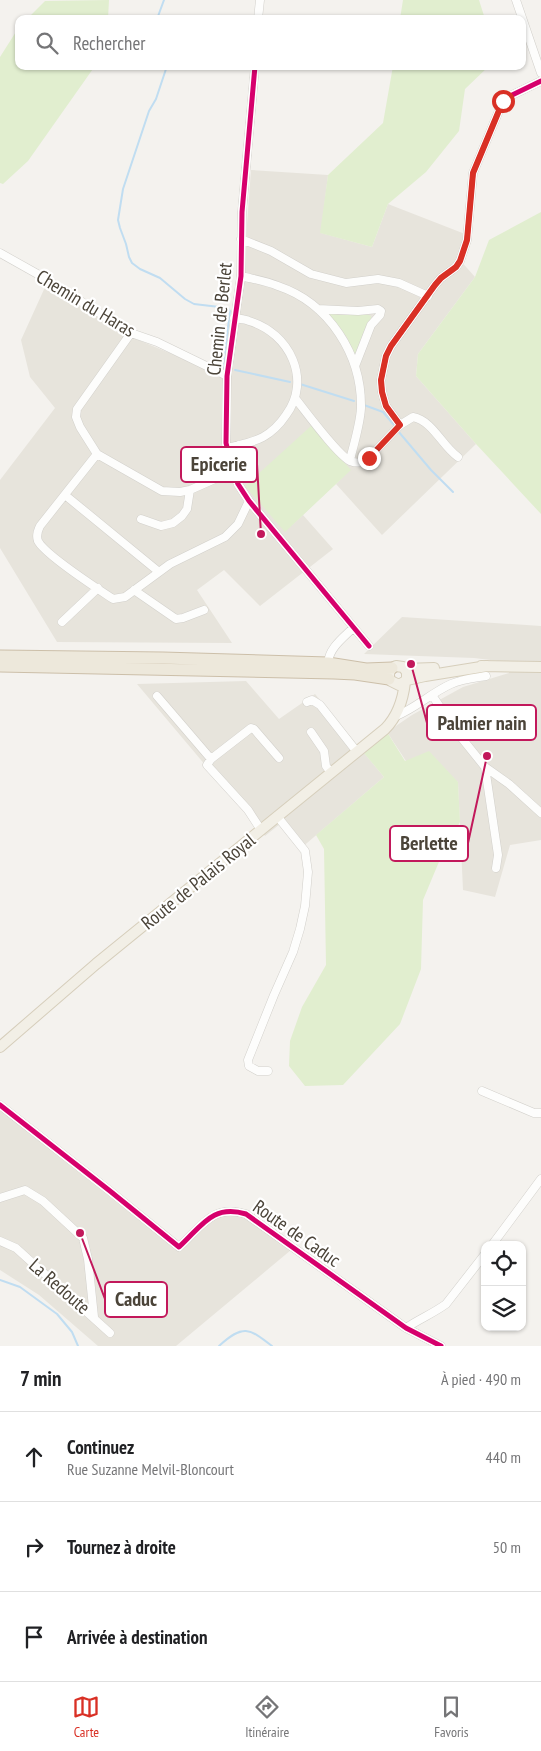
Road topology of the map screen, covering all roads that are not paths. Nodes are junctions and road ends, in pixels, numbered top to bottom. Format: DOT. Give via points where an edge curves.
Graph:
graph roads {
  1 [pos="260,0"];
  2 [pos="516,0"];
  3 [pos="258,15"];
  4 [pos="521,15"];
  5 [pos="526,29"];
  6 [pos="255,70"];
  7 [pos="541,73"];
  8 [pos="541,81"];
  9 [pos="242,239"];
  10 [pos="0,253"];
  11 [pos="241,276"];
  12 [pos="428,296"];
  13 [pos="316,309"];
  14 [pos="234,318"];
  15 [pos="130,332"];
  16 [pos="355,366"];
  17 [pos="227,376"];
  18 [pos="295,398"];
  19 [pos="400,425"];
  20 [pos="239,444"];
  21 [pos="226,448"];
  22 [pos="97,454"];
  23 [pos="458,458"];
  24 [pos="350,460"];
  25 [pos="232,468"];
  26 [pos="190,490"];
  27 [pos="65,496"];
  28 [pos="249,501"];
  29 [pos="141,519"];
  30 [pos="159,572"];
  31 [pos="98,588"];
  32 [pos="134,590"];
  33 [pos="204,610"];
  34 [pos="62,622"];
  35 [pos="353,628"];
  36 [pos="369,646"];
  37 [pos="0,656"];
  38 [pos="328,663"];
  39 [pos="0,666"];
  40 [pos="541,667"];
  41 [pos="486,671"];
  42 [pos="352,674"];
  43 [pos="398,679"];
  44 [pos="432,695"];
  45 [pos="157,696"];
  46 [pos="307,702"];
  47 [pos="396,716"];
  48 [pos="311,732"];
  49 [pos="357,752"];
  50 [pos="279,758"];
  51 [pos="209,762"];
  52 [pos="485,767"];
  53 [pos="331,773"];
  54 [pos="541,813"];
  55 [pos="278,816"];
  56 [pos="261,830"];
  57 [pos="496,868"];
  58 [pos="0,1047"];
  59 [pos="268,1070"];
  60 [pos="482,1092"];
  61 [pos="1,1108"];
  62 [pos="541,1113"];
  63 [pos="541,1179"];
  64 [pos="0,1198"];
  65 [pos="0,1241"];
  66 [pos="495,1241"];
  67 [pos="481,1259"];
  68 [pos="94,1317"];
  69 [pos="406,1328"];
  70 [pos="110,1332"];
  71 [pos="441,1346"];
  1 -- 3 [label="street"];
  2 -- 4 [label="street"];
  5 -- 7 [label="street"];
  6 -- 9 [label="street, Chemin de Berlet"];
  8 -- 12 [label="street" via="508,96 500,106 473,173 464,253 456,267 441,278"];
  9 -- 11 [label="street, Chemin de Berlet"];
  9 -- 12 [label="street" via="311,274 346,283 378,279 399,283"];
  10 -- 15 [label="street, Chemin du Haras"];
  11 -- 13 [label="street" via="279,286"];
  11 -- 14 [label="street, Chemin de Berlet"];
  12 -- 19 [label="street" via="388,351 382,373 381,387 386,406"];
  13 -- 16 [label="street" via="340,334"];
  13 -- 16 [label="street" via="349,312 378,308 381,311 371,325"];
  14 -- 17 [label="street, Chemin de Berlet"];
  14 -- 18 [label="street" via="260,325 282,341 297,372"];
  15 -- 17 [label="street, Chemin du Haras"];
  15 -- 22 [label="street" via="77,409 80,427"];
  16 -- 24 [label="street" via="361,410"];
  17 -- 21 [label="street, Chemin de Berlet"];
  18 -- 20 [label="street" via="290,410 273,430 254,441"];
  18 -- 24 [label="street"];
  19 -- 23 [label="street" via="413,417 421,420"];
  19 -- 24 [label="street" via="362,463"];
  20 -- 21 [label="street"];
  20 -- 25 [label="street"];
  21 -- 25 [label="street, Chemin de Berlet"];
  22 -- 26 [label="street" via="162,491"];
  22 -- 27 [label="street"];
  25 -- 26 [label="street"];
  25 -- 28 [label="street, Chemin de Berlet"];
  26 -- 29 [label="street" via="187,508 173,523 161,526"];
  27 -- 30 [label="street"];
  27 -- 31 [label="street" via="40,526 39,542 57,560"];
  28 -- 30 [label="street" via="238,524 225,537"];
  28 -- 35 [label="street, Chemin de Berlet"];
  30 -- 32 [label="street"];
  31 -- 32 [label="street" via="113,599 125,597"];
  31 -- 34 [label="street"];
  32 -- 33 [label="street" via="176,619"];
  35 -- 36 [label="street, Chemin de Berlet"];
  35 -- 38 [label="street" via="332,650"];
  37 -- 38 [label="highway"];
  38 -- 42 [label="highway" via="331,670"];
  38 -- 43 [label="highway" via="366,669"];
  39 -- 42 [label="highway"];
  40 -- 41 [label="main road"];
  41 -- 43 [label="main road"];
  41 -- 43 [label="main road" via="460,665 424,670 398,666"];
  41 -- 44 [label="street" via="452,683"];
  42 -- 43 [label="highway"];
  43 -- 47 [label="main road"];
  44 -- 47 [label="street"];
  44 -- 52 [label="street"];
  45 -- 51 [label="street"];
  46 -- 49 [label="street" via="312,700 320,705"];
  47 -- 49 [label="main road, Route de Palais Royal"];
  48 -- 53 [label="street" via="324,751 326,766"];
  49 -- 53 [label="main road, Route de Palais Royal"];
  50 -- 51 [label="street" via="262,736 251,728"];
  51 -- 56 [label="street"];
  52 -- 54 [label="street"];
  52 -- 57 [label="street" via="498,855"];
  53 -- 55 [label="main road, Route de Palais Royal"];
  55 -- 56 [label="main road, Route de Palais Royal"];
  55 -- 59 [label="street" via="305,851 308,872 303,914 293,952 248,1060 252,1069"];
  56 -- 58 [label="main road, Route de Palais Royal"];
  60 -- 62 [label="street"];
  61 -- 69 [label="street, Route de Caduc" via="179,1247 209,1217 233,1210 246,1214"];
  63 -- 66 [label="street"];
  64 -- 68 [label="street, La Redoute" via="25,1190 43,1201 83,1238"];
  65 -- 68 [label="street, La Redoute" via="16,1248"];
  67 -- 69 [label="street" via="446,1304"];
  68 -- 70 [label="street"];
  69 -- 71 [label="street, Route de Caduc"];
}
